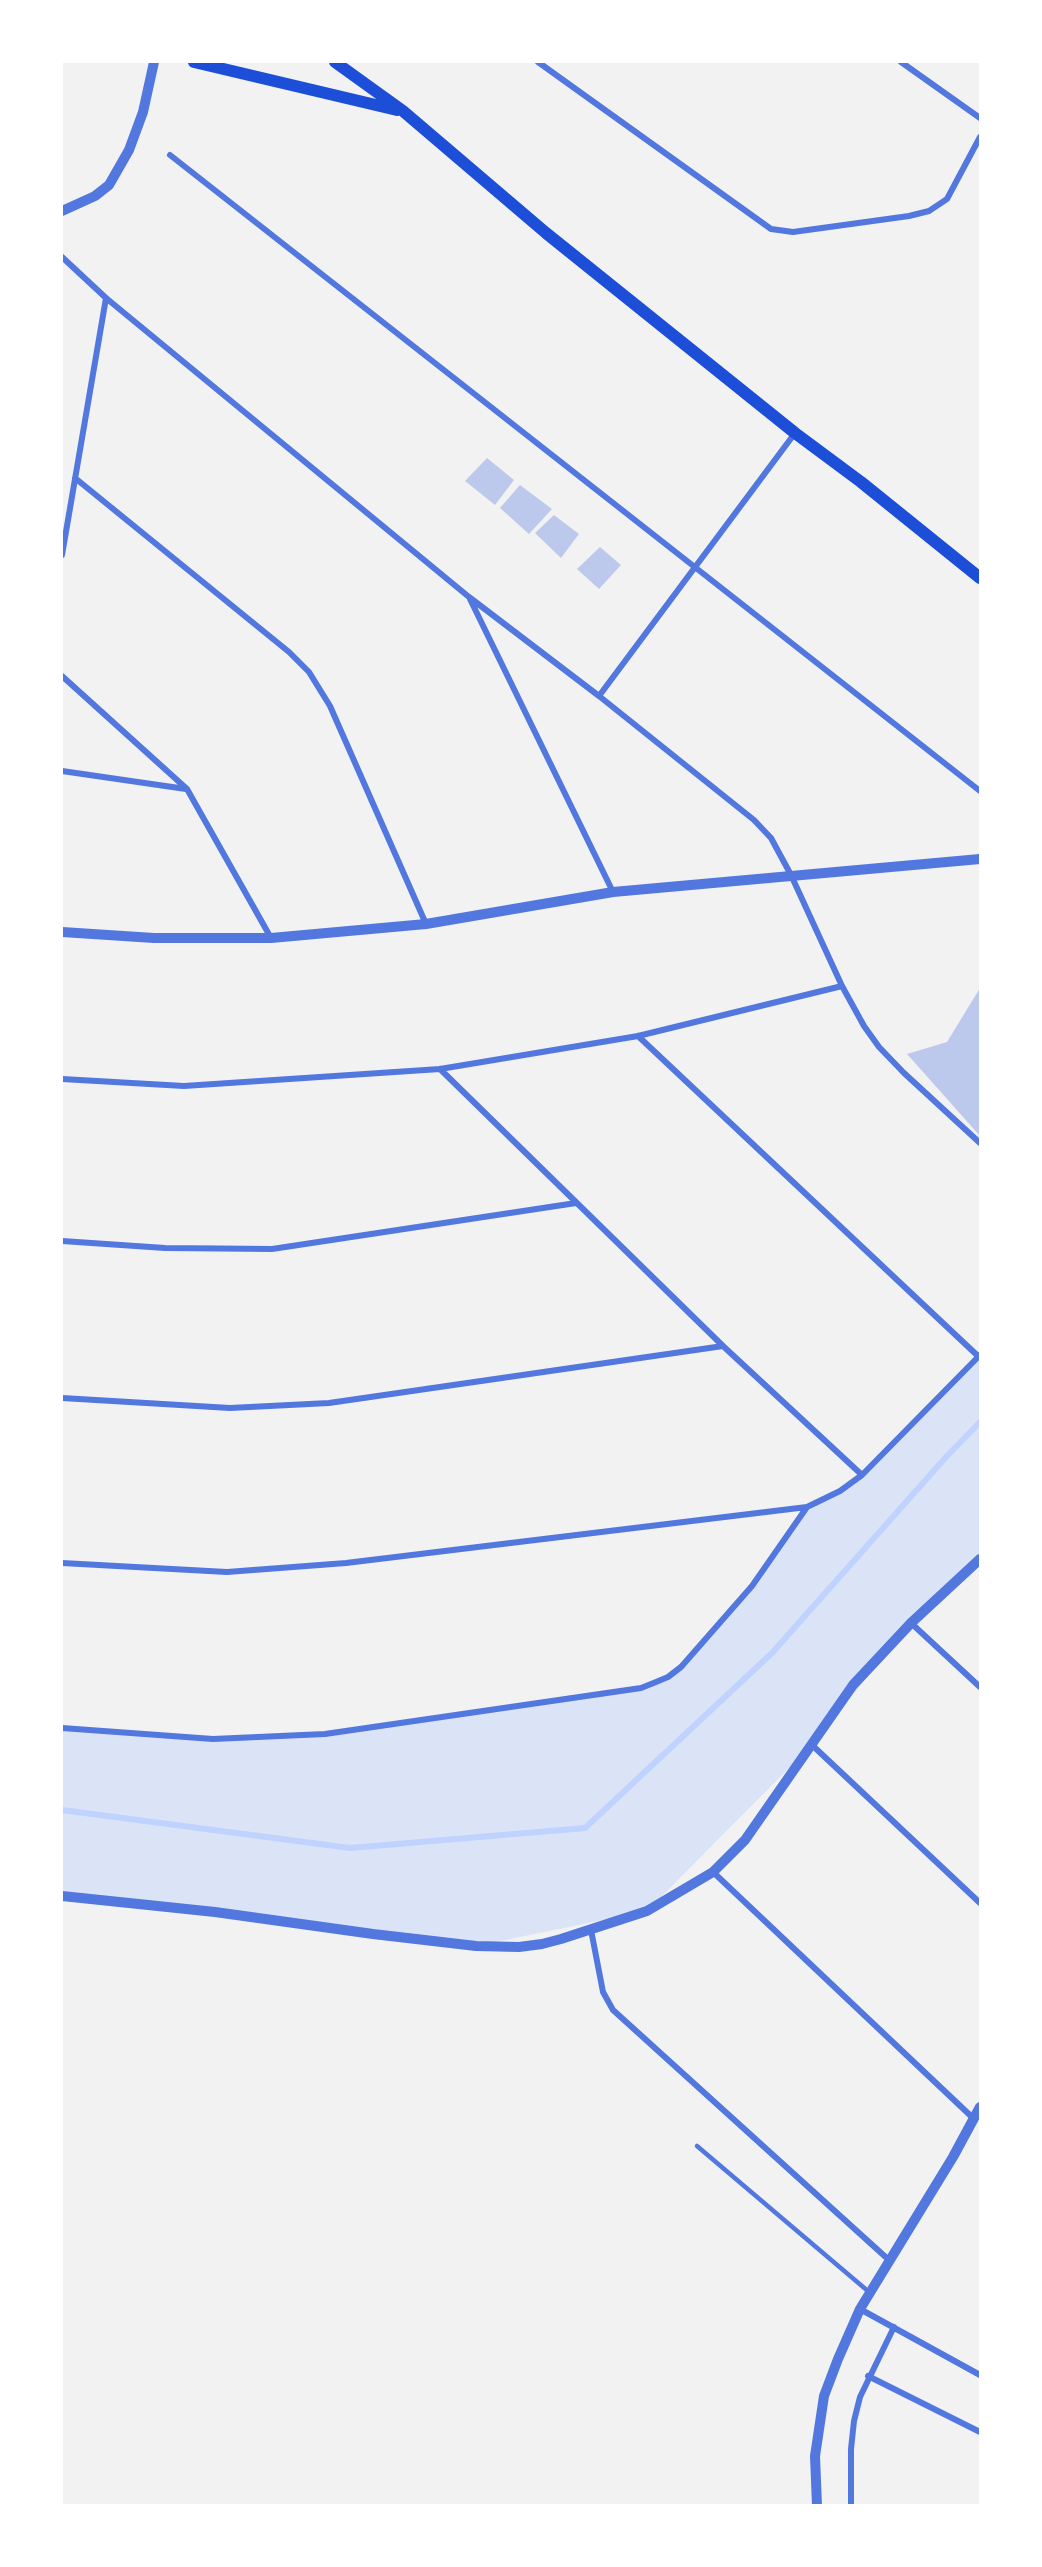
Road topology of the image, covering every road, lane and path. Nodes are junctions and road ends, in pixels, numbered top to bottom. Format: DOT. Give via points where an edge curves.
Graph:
graph roads {
  1 [pos="154,62"];
  2 [pos="194,62"];
  3 [pos="336,62"];
  4 [pos="538,62"];
  5 [pos="901,62"];
  6 [pos="403,111"];
  7 [pos="981,118"];
  8 [pos="981,137"];
  9 [pos="170,155"];
  10 [pos="62,211"];
  11 [pos="62,257"];
  12 [pos="106,298"];
  13 [pos="795,433"];
  14 [pos="75,478"];
  15 [pos="62,555"];
  16 [pos="696,568"];
  17 [pos="981,578"];
  18 [pos="468,597"];
  19 [pos="62,676"];
  20 [pos="599,696"];
  21 [pos="62,771"];
  22 [pos="187,789"];
  23 [pos="981,791"];
  24 [pos="981,859"];
  25 [pos="791,875"];
  26 [pos="613,892"];
  27 [pos="426,924"];
  28 [pos="62,932"];
  29 [pos="271,938"];
  30 [pos="842,986"];
  31 [pos="638,1036"];
  32 [pos="440,1070"];
  33 [pos="62,1078"];
  34 [pos="981,1143"];
  35 [pos="576,1203"];
  36 [pos="62,1241"];
  37 [pos="723,1346"];
  38 [pos="980,1356"];
  39 [pos="62,1398"];
  40 [pos="862,1475"];
  41 [pos="807,1507"];
  42 [pos="981,1559"];
  43 [pos="62,1563"];
  44 [pos="911,1623"];
  45 [pos="981,1687"];
  46 [pos="62,1728"];
  47 [pos="812,1745"];
  48 [pos="713,1872"];
  49 [pos="62,1896"];
  50 [pos="981,1903"];
  51 [pos="591,1930"];
  52 [pos="981,2107"];
  53 [pos="973,2118"];
  54 [pos="697,2146"];
  55 [pos="890,2261"];
  56 [pos="870,2293"];
  57 [pos="860,2309"];
  58 [pos="894,2327"];
  59 [pos="981,2375"];
  60 [pos="868,2376"];
  61 [pos="981,2432"];
  62 [pos="817,2505"];
  63 [pos="850,2505"];
  1 -- 10 [label="street" via="143,112 129,150 109,185"];
  2 -- 6 [label="main road"];
  3 -- 6 [label="main road"];
  4 -- 8 [label="street" via="771,229 793,232 929,211 947,199"];
  5 -- 7 [label="street"];
  6 -- 13 [label="main road" via="546,233"];
  9 -- 16 [label="street"];
  11 -- 12 [label="street"];
  12 -- 14 [label="street"];
  12 -- 18 [label="street"];
  13 -- 16 [label="street"];
  13 -- 17 [label="main road"];
  14 -- 15 [label="street"];
  14 -- 27 [label="street" via="309,672 330,706"];
  16 -- 20 [label="street"];
  16 -- 23 [label="street"];
  18 -- 20 [label="street"];
  18 -- 26 [label="street"];
  19 -- 22 [label="street"];
  20 -- 25 [label="street" via="754,820 771,838"];
  21 -- 22 [label="street"];
  22 -- 29 [label="street"];
  24 -- 25 [label="street"];
  25 -- 26 [label="street"];
  25 -- 30 [label="street"];
  26 -- 27 [label="street"];
  27 -- 29 [label="street"];
  28 -- 29 [label="street" via="154,938"];
  30 -- 31 [label="street"];
  30 -- 34 [label="street" via="879,1047"];
  31 -- 32 [label="street"];
  31 -- 38 [label="street"];
  32 -- 33 [label="street" via="184,1086"];
  32 -- 35 [label="street"];
  35 -- 36 [label="street" via="272,1249 165,1248"];
  35 -- 37 [label="street"];
  37 -- 39 [label="street" via="329,1403 230,1408"];
  37 -- 40 [label="street"];
  38 -- 40 [label="street"];
  40 -- 41 [label="street"];
  41 -- 43 [label="street" via="346,1563 227,1572"];
  41 -- 46 [label="street" via="752,1586 681,1667 641,1688 325,1734 213,1738"];
  42 -- 44 [label="street"];
  44 -- 45 [label="street"];
  44 -- 47 [label="street" via="853,1685"];
  47 -- 48 [label="street" via="745,1840"];
  47 -- 50 [label="street"];
  48 -- 51 [label="street" via="647,1911"];
  48 -- 53 [label="street"];
  49 -- 51 [label="street" via="215,1912 456,1945 519,1947"];
  51 -- 55 [label="street" via="603,1992 613,2010"];
  52 -- 53 [label="street"];
  53 -- 55 [label="street"];
  54 -- 56 [label="lane"];
  55 -- 56 [label="street"];
  56 -- 57 [label="street"];
  57 -- 58 [label="street"];
  57 -- 62 [label="street" via="824,2396 815,2456"];
  58 -- 59 [label="street"];
  58 -- 60 [label="street"];
  60 -- 61 [label="street"];
  60 -- 63 [label="street" via="854,2421"];
}
